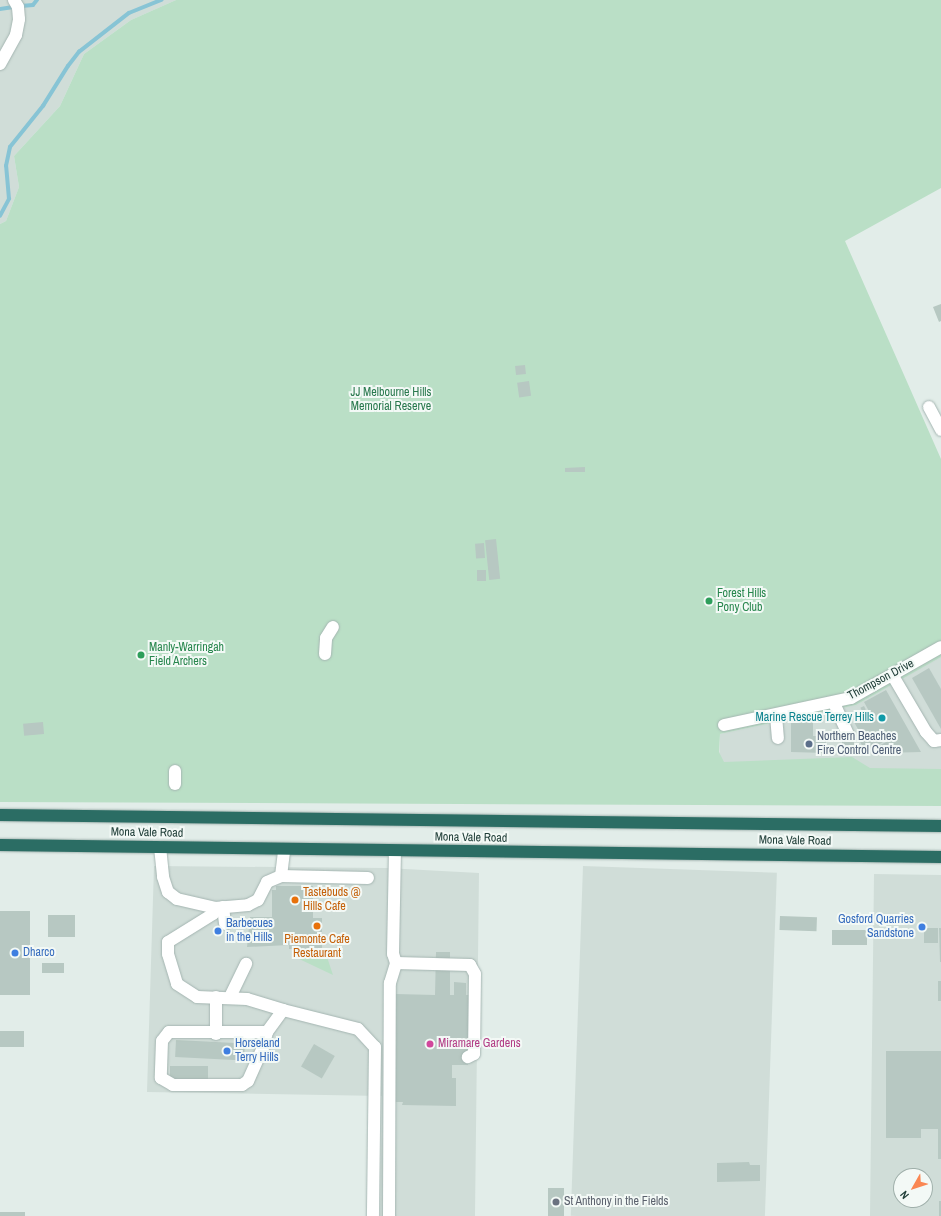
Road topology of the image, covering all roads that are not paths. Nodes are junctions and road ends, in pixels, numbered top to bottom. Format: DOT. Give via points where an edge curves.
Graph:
graph roads {
  1 [pos="14,0"];
  2 [pos="0,64"];
  3 [pos="930,407"];
  4 [pos="941,430"];
  5 [pos="333,627"];
  6 [pos="939,652"];
  7 [pos="325,654"];
  8 [pos="892,676"];
  9 [pos="834,703"];
  10 [pos="776,716"];
  11 [pos="724,725"];
  12 [pos="848,734"];
  13 [pos="778,738"];
  14 [pos="941,740"];
  15 [pos="175,771"];
  16 [pos="175,784"];
  17 [pos="0,815"];
  18 [pos="941,826"];
  19 [pos="0,846"];
  20 [pos="160,847"];
  21 [pos="284,850"];
  22 [pos="396,851"];
  23 [pos="941,857"];
  24 [pos="282,876"];
  25 [pos="368,878"];
  26 [pos="219,908"];
  27 [pos="225,924"];
  28 [pos="396,963"];
  29 [pos="246,964"];
  30 [pos="230,997"];
  31 [pos="216,998"];
  32 [pos="283,1010"];
  33 [pos="267,1032"];
  34 [pos="216,1034"];
  35 [pos="468,1057"];
  36 [pos="373,1216"];
  37 [pos="389,1216"];
  1 -- 2 [label="street" via="18,7 19,19 16,35"];
  3 -- 4 [label="street"];
  5 -- 7 [label="street" via="326,638"];
  6 -- 8 [label="street, Thompson Drive"];
  8 -- 9 [label="street, Thompson Drive" via="851,698"];
  8 -- 14 [label="street" via="926,732 934,741"];
  9 -- 10 [label="street, Thompson Drive"];
  9 -- 12 [label="street"];
  10 -- 11 [label="street, Thompson Drive"];
  10 -- 13 [label="street"];
  15 -- 16 [label="street"];
  17 -- 18 [label="highway, Mona Vale Road"];
  19 -- 20 [label="highway, Mona Vale Road"];
  20 -- 21 [label="highway, Mona Vale Road"];
  20 -- 26 [label="street" via="163,877 168,892 177,899"];
  21 -- 22 [label="highway, Mona Vale Road"];
  21 -- 24 [label="street"];
  22 -- 23 [label="highway, Mona Vale Road"];
  22 -- 28 [label="street" via="393,954"];
  24 -- 25 [label="street"];
  24 -- 26 [label="street" via="267,882 258,900"];
  26 -- 27 [label="street"];
  26 -- 31 [label="street" via="168,942 168,954 177,984 197,997"];
  28 -- 35 [label="street" via="470,965 475,974 474,1054"];
  28 -- 37 [label="street" via="390,983"];
  29 -- 30 [label="street"];
  30 -- 31 [label="street"];
  30 -- 32 [label="street" via="247,999"];
  31 -- 34 [label="street"];
  32 -- 33 [label="street"];
  32 -- 36 [label="street" via="358,1029 375,1047"];
  33 -- 34 [label="street"];
  33 -- 34 [label="street" via="251,1077 242,1084 173,1085 162,1078 162,1041 165,1034 173,1031"];
}
